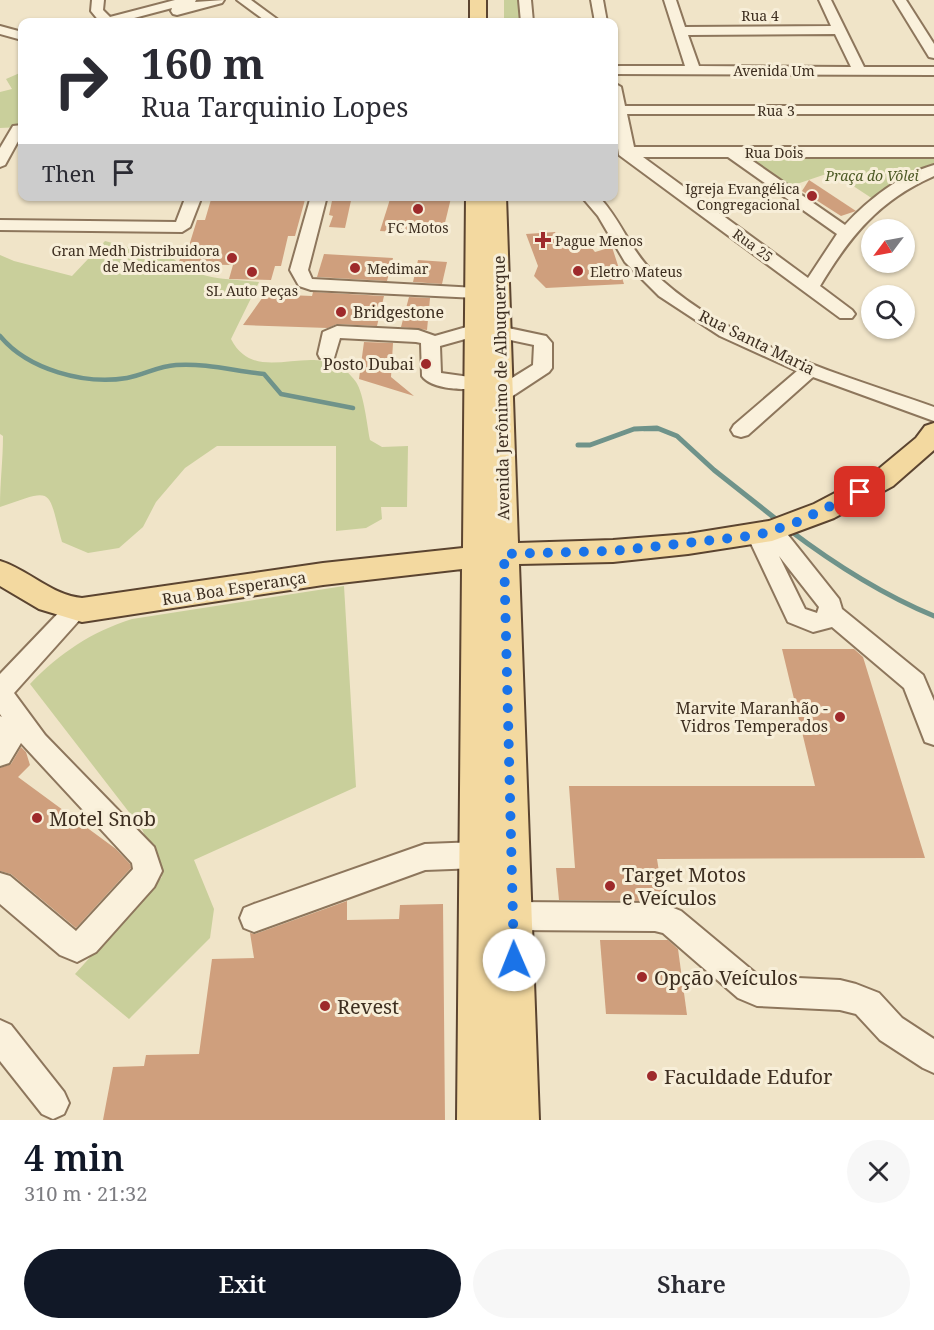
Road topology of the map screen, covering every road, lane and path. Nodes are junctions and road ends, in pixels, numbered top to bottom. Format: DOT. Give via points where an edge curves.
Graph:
graph roads {
  1 [pos="98,0"];
  2 [pos="190,0"];
  3 [pos="218,0"];
  4 [pos="243,0"];
  5 [pos="525,0"];
  6 [pos="597,0"];
  7 [pos="670,0"];
  8 [pos="825,0"];
  9 [pos="900,0"];
  10 [pos="910,0"];
  11 [pos="103,18"];
  12 [pos="122,18"];
  13 [pos="150,18"];
  14 [pos="269,18"];
  15 [pos="527,18"];
  16 [pos="600,18"];
  17 [pos="840,30"];
  18 [pos="680,31"];
  19 [pos="1,33"];
  20 [pos="18,35"];
  21 [pos="934,38"];
  22 [pos="18,40"];
  23 [pos="934,54"];
  24 [pos="618,68"];
  25 [pos="692,69"];
  26 [pos="858,69"];
  27 [pos="934,69"];
  28 [pos="618,110"];
  29 [pos="934,110"];
  30 [pos="18,132"];
  31 [pos="620,152"];
  32 [pos="731,152"];
  33 [pos="934,152"];
  34 [pos="0,162"];
  35 [pos="934,170"];
  36 [pos="192,201"];
  37 [pos="318,201"];
  38 [pos="476,201"];
  39 [pos="496,201"];
  40 [pos="594,201"];
  41 [pos="0,225"];
  42 [pos="846,232"];
  43 [pos="811,287"];
  44 [pos="477,293"];
  45 [pos="846,314"];
  46 [pos="488,331"];
  47 [pos="432,341"];
  48 [pos="327,354"];
  49 [pos="811,369"];
  50 [pos="489,388"];
  51 [pos="934,414"];
  52 [pos="741,430"];
  53 [pos="934,432"];
  54 [pos="775,530"];
  55 [pos="491,555"];
  56 [pos="0,572"];
  57 [pos="75,610"];
  58 [pos="831,613"];
  59 [pos="9,667"];
  60 [pos="0,693"];
  61 [pos="0,727"];
  62 [pos="934,734"];
  63 [pos="0,755"];
  64 [pos="478,855"];
  65 [pos="0,886"];
  66 [pos="513,916"];
  67 [pos="254,918"];
  68 [pos="0,1036"];
  69 [pos="934,1057"];
  70 [pos="53,1103"];
  71 [pos="478,1120"];
  72 [pos="518,1120"];
  1 -- 11 [label="street" via="97,11"];
  2 -- 12 [label="street"];
  3 -- 13 [label="street"];
  4 -- 14 [label="street"];
  5 -- 15 [label="street"];
  6 -- 16 [label="street"];
  7 -- 18 [label="street"];
  8 -- 17 [label="street"];
  9 -- 23 [label="street"];
  10 -- 21 [label="street"];
  17 -- 18 [label="street, Rua 4"];
  17 -- 26 [label="street"];
  18 -- 25 [label="street"];
  19 -- 20 [label="street"];
  19 -- 22 [label="street"];
  24 -- 25 [label="street, Avenida Um"];
  25 -- 26 [label="street, Avenida Um"];
  26 -- 27 [label="street, Avenida Um"];
  28 -- 29 [label="street, Rua 3"];
  28 -- 31 [label="street"];
  30 -- 34 [label="street"];
  31 -- 32 [label="street, Rua Dois"];
  31 -- 43 [label="street, Rua 25"];
  32 -- 33 [label="street, Rua Dois"];
  32 -- 42 [label="street"];
  35 -- 42 [label="street" via="912,179"];
  36 -- 41 [label="street" via="182,227"];
  37 -- 44 [label="street" via="299,270 305,282"];
  38 -- 44 [label="main road, Avenida Jerônimo de Albuquerque"];
  39 -- 46 [label="main road, Avenida Jerônimo de Albuquerque"];
  40 -- 49 [label="street, Rua Santa Maria" via="607,214 638,268 665,292 744,340"];
  42 -- 43 [label="street"];
  43 -- 45 [label="street, Rua 25"];
  44 -- 46 [label="main road, Avenida Jerônimo de Albuquerque"];
  46 -- 47 [label="street"];
  46 -- 50 [label="main road, Avenida Jerônimo de Albuquerque"];
  46 -- 50 [label="street" via="543,343 542,368"];
  47 -- 48 [label="street" via="418,336 337,332 330,336"];
  47 -- 50 [label="street" via="432,376"];
  49 -- 51 [label="street, Rua Santa Maria"];
  49 -- 52 [label="street"];
  50 -- 55 [label="main road, Avenida Jerônimo de Albuquerque"];
  53 -- 54 [label="main road, Rua Boa Esperança" via="884,480"];
  54 -- 55 [label="main road, Rua Boa Esperança" via="614,551"];
  54 -- 58 [label="street" via="831,605"];
  54 -- 58 [label="street" via="789,604 796,615 815,623"];
  55 -- 57 [label="main road, Rua Boa Esperança" via="323,574 117,607"];
  55 -- 64 [label="main road, Avenida Jerônimo de Albuquerque"];
  55 -- 66 [label="main road, Avenida Jerônimo de Albuquerque"];
  56 -- 57 [label="main road, Rua Boa Esperança" via="55,604"];
  57 -- 59 [label="street"];
  58 -- 62 [label="street" via="914,682"];
  59 -- 60 [label="street"];
  60 -- 65 [label="street" via="36,743 144,856 148,871 86,942 77,946 70,945"];
  61 -- 63 [label="street" via="8,737"];
  64 -- 67 [label="street" via="425,857"];
  64 -- 71 [label="main road, Avenida Jerônimo de Albuquerque"];
  66 -- 69 [label="street" via="655,917 671,921 749,987 757,991 856,999 868,1004 891,1029"];
  66 -- 72 [label="main road, Avenida Jerônimo de Albuquerque"];
  68 -- 70 [label="street"];
}
